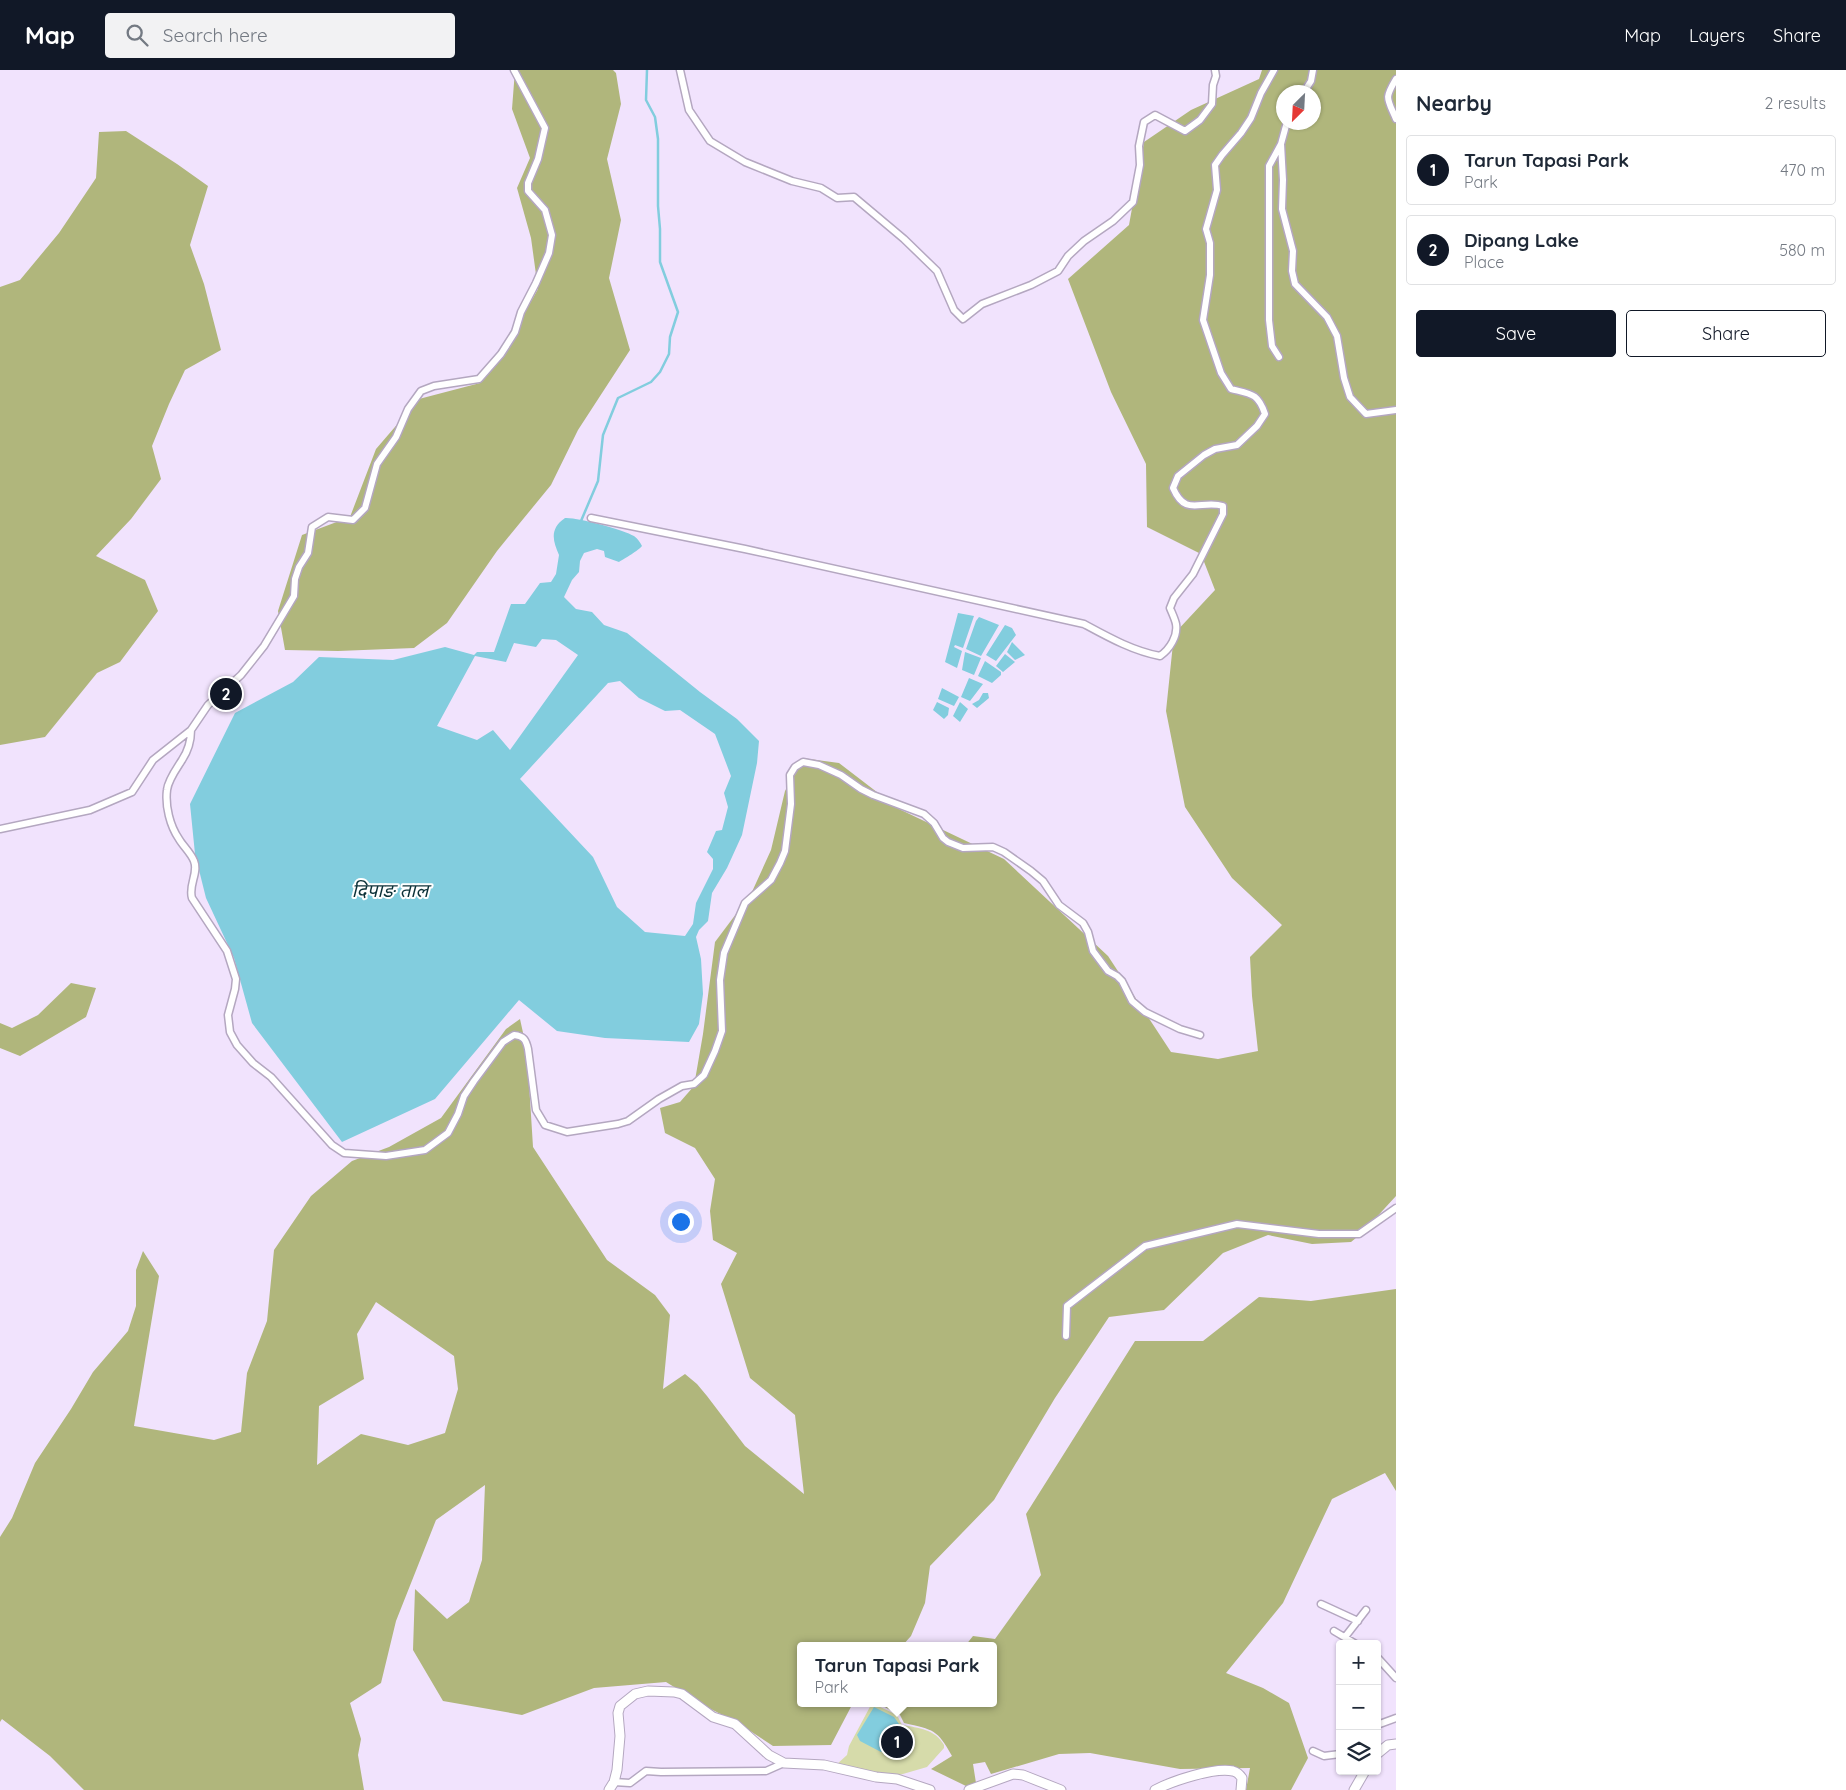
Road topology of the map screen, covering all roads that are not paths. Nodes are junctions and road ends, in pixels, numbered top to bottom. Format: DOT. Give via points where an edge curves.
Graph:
graph roads {
  1 [pos="514,70"];
  2 [pos="680,70"];
  3 [pos="1215,70"];
  4 [pos="1274,70"];
  5 [pos="1313,70"];
  6 [pos="1396,79"];
  7 [pos="1308,85"];
  8 [pos="1396,119"];
  9 [pos="1285,130"];
  10 [pos="1281,144"];
  11 [pos="1279,357"];
  12 [pos="1396,410"];
  13 [pos="591,518"];
  14 [pos="191,730"];
  15 [pos="0,829"];
  16 [pos="1200,1035"];
  17 [pos="1396,1208"];
  18 [pos="1066,1336"];
  19 [pos="1321,1604"];
  20 [pos="1366,1610"];
  21 [pos="1358,1621"];
  22 [pos="1334,1631"];
  23 [pos="1345,1637"];
  24 [pos="1350,1640"];
  25 [pos="1381,1661"];
  26 [pos="1396,1678"];
  27 [pos="1396,1718"];
  28 [pos="1381,1724"];
  29 [pos="1396,1744"];
  30 [pos="1313,1751"];
  31 [pos="1381,1751"];
  32 [pos="1336,1754"];
  33 [pos="784,1763"];
  34 [pos="1363,1775"];
  35 [pos="614,1782"];
  36 [pos="609,1790"];
  37 [pos="930,1790"];
  38 [pos="969,1790"];
  39 [pos="1061,1790"];
  40 [pos="1155,1790"];
  41 [pos="1241,1790"];
  42 [pos="1354,1790"];
  1 -- 14 [label="street" via="545,128 528,192 545,210 552,235 549,254 520,312 515,332 501,354 479,378 421,391 377,464 365,508 353,520 328,517 312,526 308,553 299,567 294,596 287,609 264,646 208,705"];
  2 -- 3 [label="street" via="688,110 710,141 745,162 792,181 821,188 837,198 854,197 937,271 954,310 963,319 982,304 1058,271 1084,241 1114,221 1133,202 1144,122 1156,115 1186,131 1212,104"];
  4 -- 13 [label="street" via="1251,118 1215,165 1217,190 1206,229 1210,243 1210,275 1203,320 1221,372 1231,389 1251,394 1261,401 1265,414 1237,445 1215,449 1178,476 1173,488 1177,498 1186,505 1223,506 1223,514 1193,574 1174,598 1170,608 1176,624 1175,635 1169,650 1160,656 1147,654 1084,624"];
  5 -- 7 [label="street"];
  6 -- 8 [label="street" via="1387,97"];
  9 -- 10 [label="street"];
  10 -- 11 [label="street" via="1269,166 1269,320 1272,346"];
  10 -- 12 [label="street" via="1282,209 1293,251 1295,284 1327,317 1337,336 1350,397 1366,414"];
  14 -- 15 [label="street" via="153,760 132,792 90,810"];
  14 -- 16 [label="street" via="184,758 167,789 169,813 178,838 195,862 190,891 192,898 227,952 236,979 228,1015 230,1032 245,1055 271,1077 344,1153 386,1156 425,1150 440,1141 448,1134 474,1081 504,1042 514,1035 526,1040 536,1110 545,1125 554,1129 567,1132 628,1121 682,1086 694,1084 704,1075 722,1031 720,989 724,953 745,903 771,880 785,851 791,804 790,775 803,762 841,775 860,789 924,814 948,842 963,848 993,848 1004,852 1043,881 1059,905 1082,923 1093,950 1108,971 1122,981 1132,1001 1145,1012"];
  17 -- 18 [label="street" via="1359,1234 1319,1234 1236,1224 1145,1246 1068,1306"];
  19 -- 21 [label="street"];
  20 -- 21 [label="street"];
  21 -- 23 [label="street"];
  22 -- 23 [label="street"];
  23 -- 24 [label="street"];
  25 -- 26 [label="street"];
  27 -- 28 [label="street"];
  29 -- 31 [label="main road"];
  30 -- 32 [label="street" via="1324,1756"];
  33 -- 35 [label="street" via="766,1771 646,1771 630,1783"];
  33 -- 35 [label="main road" via="735,1724 713,1717 682,1694 648,1691 635,1694 620,1706"];
  33 -- 37 [label="main road" via="824,1765 897,1779"];
  34 -- 42 [label="main road"];
  35 -- 36 [label="main road"];
  38 -- 39 [label="main road" via="1013,1774"];
  40 -- 41 [label="main road" via="1189,1777 1232,1771 1242,1778"];
}
